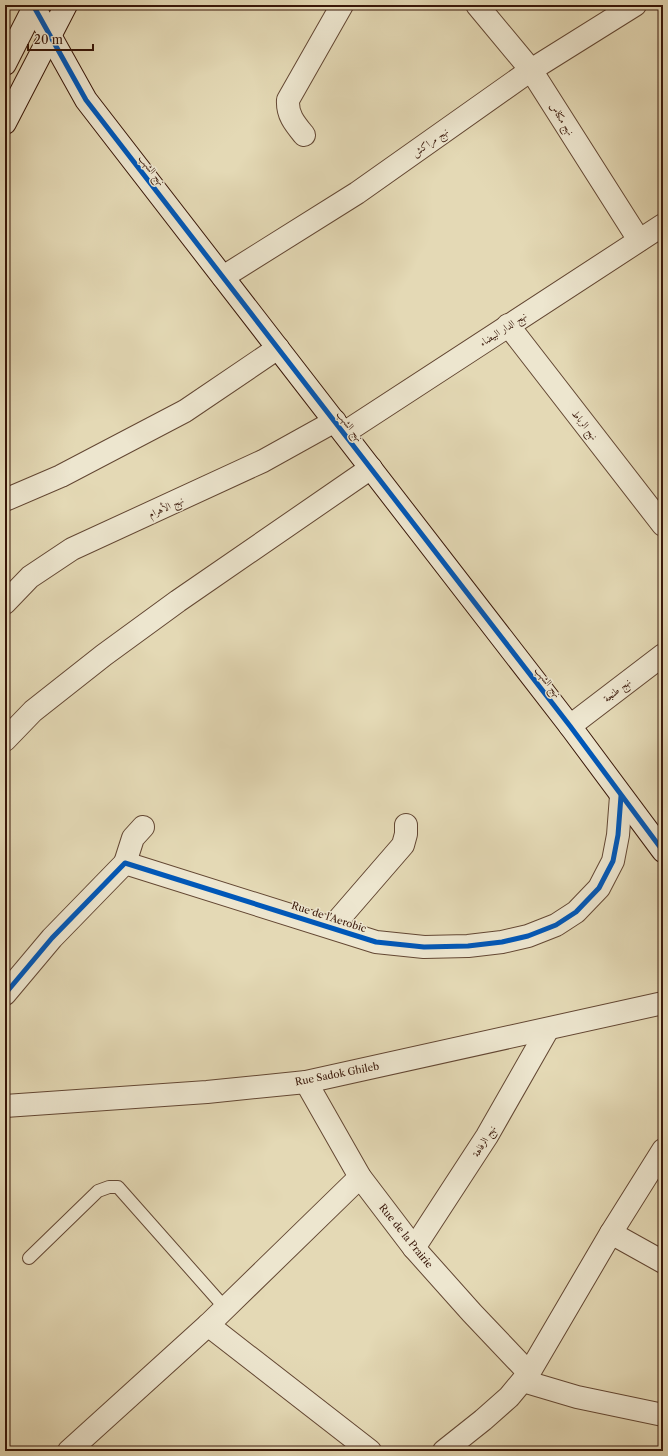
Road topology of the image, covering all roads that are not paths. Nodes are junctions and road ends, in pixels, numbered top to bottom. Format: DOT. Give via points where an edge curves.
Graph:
graph roads {
  1 [pos="66,5"];
  2 [pos="342,5"];
  3 [pos="477,5"];
  4 [pos="636,5"];
  5 [pos="34,6"];
  6 [pos="50,34"];
  7 [pos="5,64"];
  8 [pos="532,70"];
  9 [pos="5,123"];
  10 [pos="304,135"];
  11 [pos="663,225"];
  12 [pos="639,240"];
  13 [pos="223,277"];
  14 [pos="508,326"];
  15 [pos="278,348"];
  16 [pos="339,427"];
  17 [pos="371,468"];
  18 [pos="5,500"];
  19 [pos="663,525"];
  20 [pos="5,603"];
  21 [pos="663,654"];
  22 [pos="570,726"];
  23 [pos="5,740"];
  24 [pos="621,796"];
  25 [pos="406,825"];
  26 [pos="143,826"];
  27 [pos="663,851"];
  28 [pos="125,863"];
  29 [pos="332,927"];
  30 [pos="5,994"];
  31 [pos="663,1003"];
  32 [pos="548,1029"];
  33 [pos="306,1082"];
  34 [pos="5,1106"];
  35 [pos="663,1150"];
  36 [pos="360,1177"];
  37 [pos="611,1233"];
  38 [pos="414,1248"];
  39 [pos="30,1258"];
  40 [pos="663,1262"];
  41 [pos="226,1309"];
  42 [pos="208,1326"];
  43 [pos="526,1377"];
  44 [pos="663,1415"];
  45 [pos="70,1451"];
  46 [pos="370,1451"];
  47 [pos="444,1451"];
  1 -- 6 [label="street"];
  2 -- 10 [label="street" via="288,100 290,118"];
  3 -- 8 [label="street, نهج مكناس"];
  4 -- 8 [label="street, نهج مراكش"];
  5 -- 6 [label="street, نهج الشهب"];
  5 -- 7 [label="street"];
  6 -- 9 [label="street"];
  6 -- 13 [label="street, نهج الشهب" via="86,100"];
  8 -- 12 [label="street, نهج مكناس"];
  8 -- 13 [label="street, نهج مراكش" via="357,193"];
  11 -- 12 [label="street, نهج الدار البيضاء"];
  12 -- 14 [label="street, نهج الدار البيضاء"];
  13 -- 15 [label="street, نهج الشهب"];
  14 -- 16 [label="street, نهج الدار البيضاء"];
  14 -- 19 [label="street, نهج الرباط"];
  15 -- 16 [label="street, نهج الشهب"];
  15 -- 18 [label="street" via="186,412 61,476"];
  16 -- 17 [label="street, نهج الشهب"];
  16 -- 20 [label="street, نهج الأهرام" via="72,549 30,577"];
  17 -- 22 [label="street, نهج الشهب"];
  17 -- 23 [label="street" via="104,655 33,710"];
  21 -- 22 [label="street, نهج طنجة"];
  22 -- 24 [label="street, نهج الشهب"];
  24 -- 27 [label="street, نهج الشهب"];
  24 -- 29 [label="street, Rue de l'Aerobic" via="618,835 612,861 598,888 576,912 556,925 528,936 502,942 424,947 376,942"];
  25 -- 29 [label="street" via="403,845"];
  26 -- 28 [label="street" via="133,838"];
  28 -- 29 [label="street, Rue de l'Aerobic"];
  28 -- 30 [label="street" via="52,938"];
  31 -- 32 [label="street, Rue Sadok Ghileb"];
  32 -- 33 [label="street, Rue Sadok Ghileb"];
  32 -- 38 [label="street, نهج الرفاهة" via="487,1136"];
  33 -- 34 [label="street, Rue Sadok Ghileb" via="207,1092"];
  33 -- 36 [label="street, Rue de la Prairie"];
  35 -- 37 [label="street"];
  36 -- 38 [label="street, Rue de la Prairie"];
  36 -- 41 [label="street"];
  37 -- 40 [label="street"];
  37 -- 43 [label="street"];
  38 -- 43 [label="street, Rue de la Prairie"];
  39 -- 41 [label="lane" via="98,1191 118,1187"];
  41 -- 42 [label="street"];
  42 -- 45 [label="street"];
  42 -- 46 [label="street"];
  43 -- 44 [label="street" via="577,1397"];
  43 -- 47 [label="street" via="509,1398"];
}
